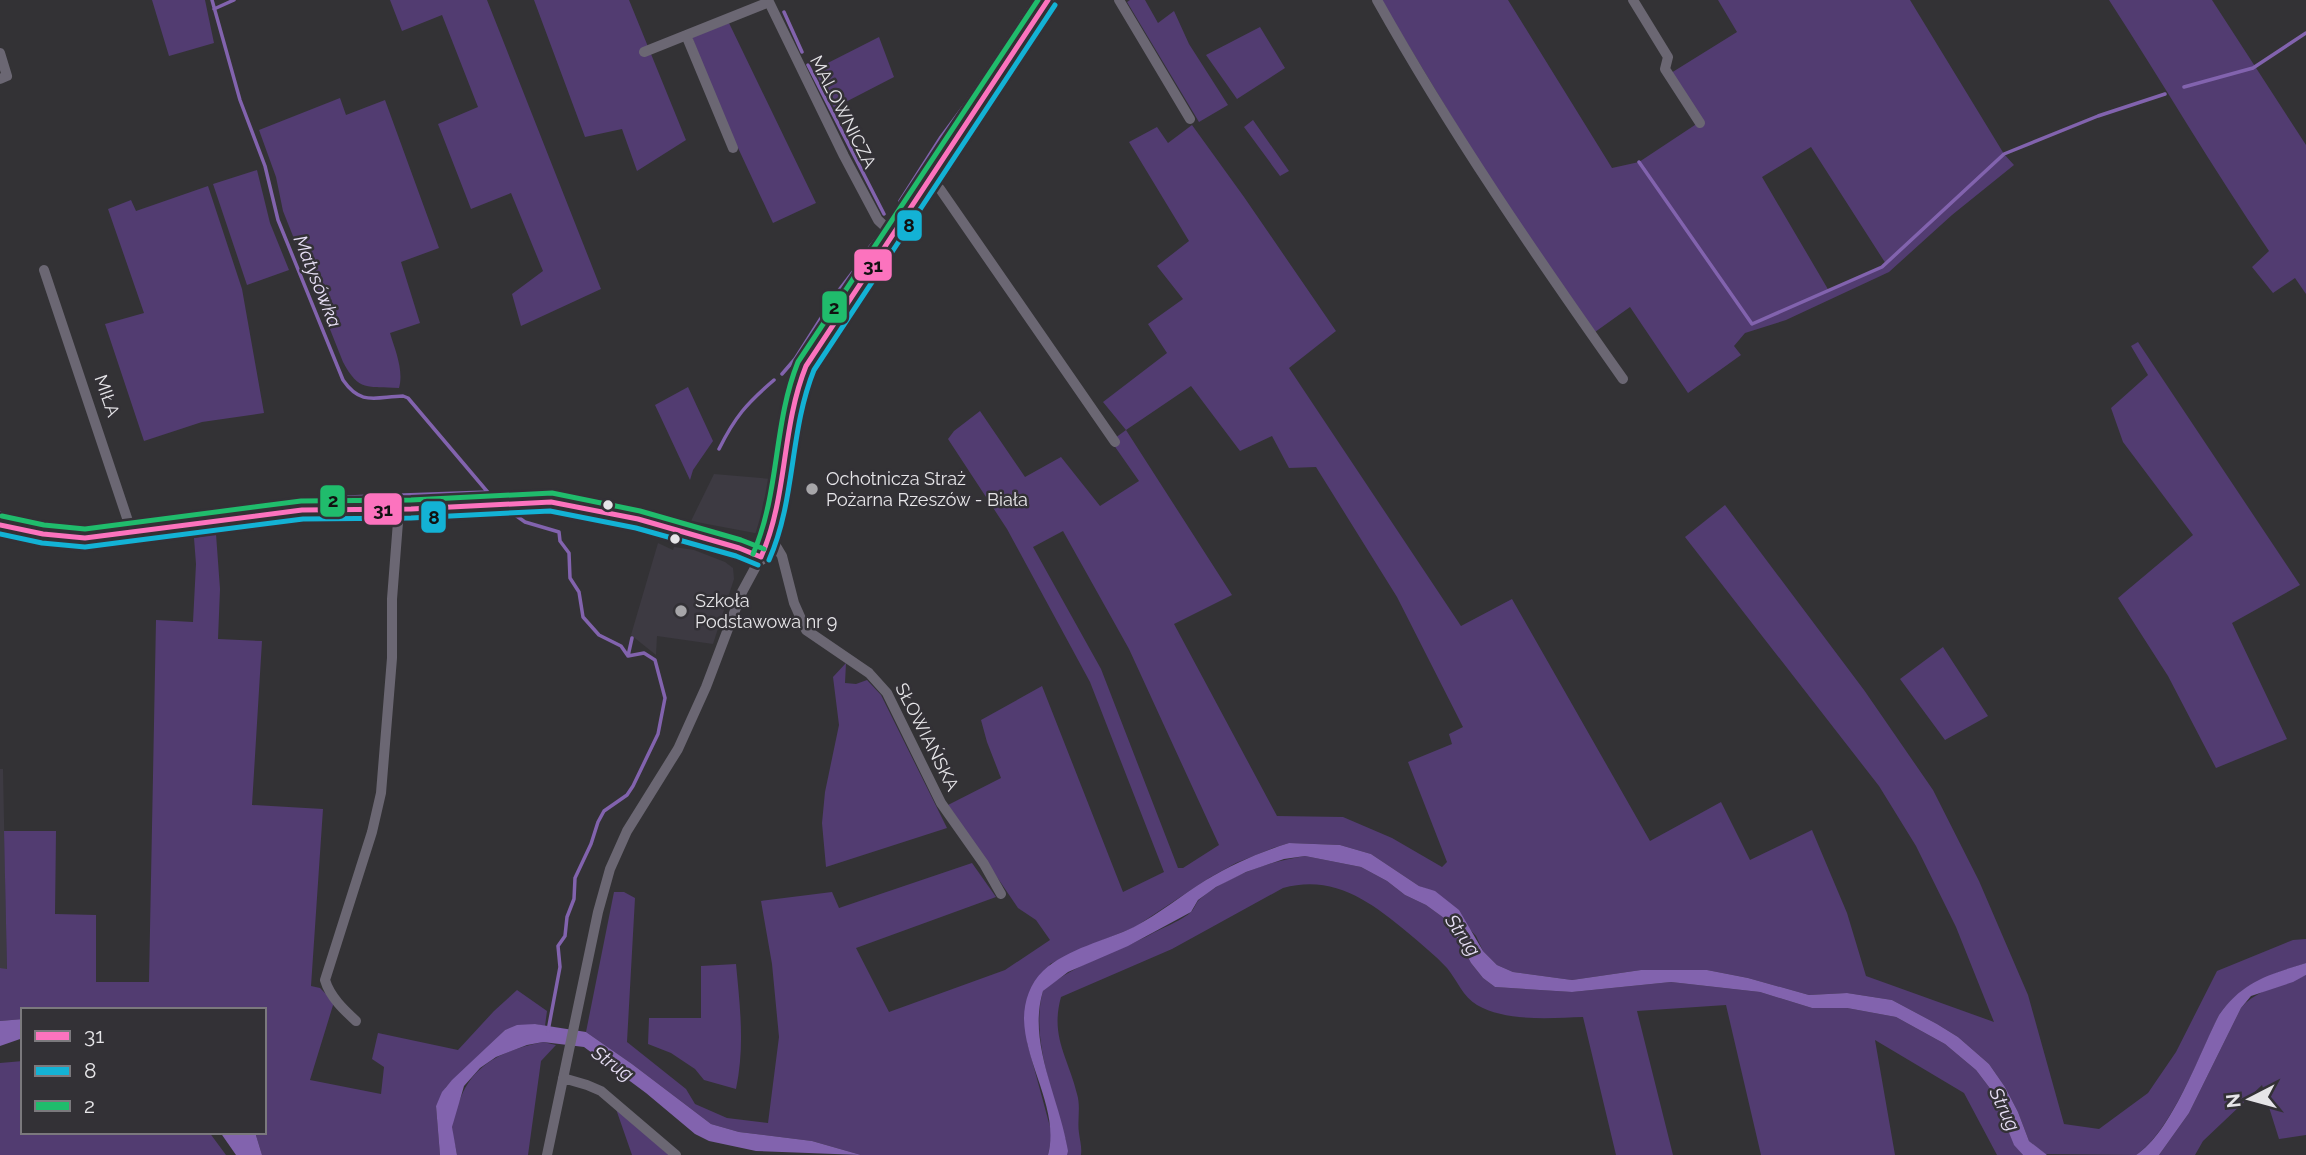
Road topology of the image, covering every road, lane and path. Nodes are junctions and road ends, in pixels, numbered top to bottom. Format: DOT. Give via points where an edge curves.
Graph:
graph roads {
  1 [pos="1119,0"];
  2 [pos="1377,0"];
  3 [pos="1633,0"];
  4 [pos="769,1"];
  5 [pos="1042,2"];
  6 [pos="686,35"];
  7 [pos="0,52"];
  8 [pos="644,52"];
  9 [pos="0,79"];
  10 [pos="1191,119"];
  11 [pos="1700,124"];
  12 [pos="733,148"];
  13 [pos="929,181"];
  14 [pos="893,234"];
  15 [pos="44,271"];
  16 [pos="1623,379"];
  17 [pos="1115,442"];
  18 [pos="399,509"];
  19 [pos="0,525"];
  20 [pos="132,534"];
  21 [pos="764,550"];
  22 [pos="1002,894"];
  23 [pos="356,1021"];
  24 [pos="564,1073"];
  25 [pos="548,1155"];
  26 [pos="676,1155"];
  1 -- 10 [label="street"];
  2 -- 16 [label="street" via="1463,145"];
  3 -- 11 [label="street" via="1668,57 1665,69"];
  4 -- 6 [label="street"];
  4 -- 14 [label="street, MALOWNICZA" via="873,209"];
  5 -- 13 [label="street"];
  6 -- 8 [label="street"];
  6 -- 12 [label="street"];
  7 -- 9 [label="street" via="7,76"];
  13 -- 14 [label="street"];
  13 -- 17 [label="street" via="948,200"];
  14 -- 21 [label="street" via="799,380 789,412 780,494"];
  15 -- 20 [label="street, MIŁA"];
  18 -- 20 [label="street" via="282,512"];
  18 -- 21 [label="street" via="558,503 638,519 739,548"];
  18 -- 23 [label="street" via="381,793 325,980"];
  19 -- 20 [label="street" via="71,538"];
  21 -- 22 [label="street, SŁOWIAŃSKA" via="776,546 782,556 806,630 869,673 887,693 941,803"];
  21 -- 24 [label="street" via="678,749 615,854"];
  24 -- 25 [label="street"];
  24 -- 26 [label="street" via="601,1091"];
}
